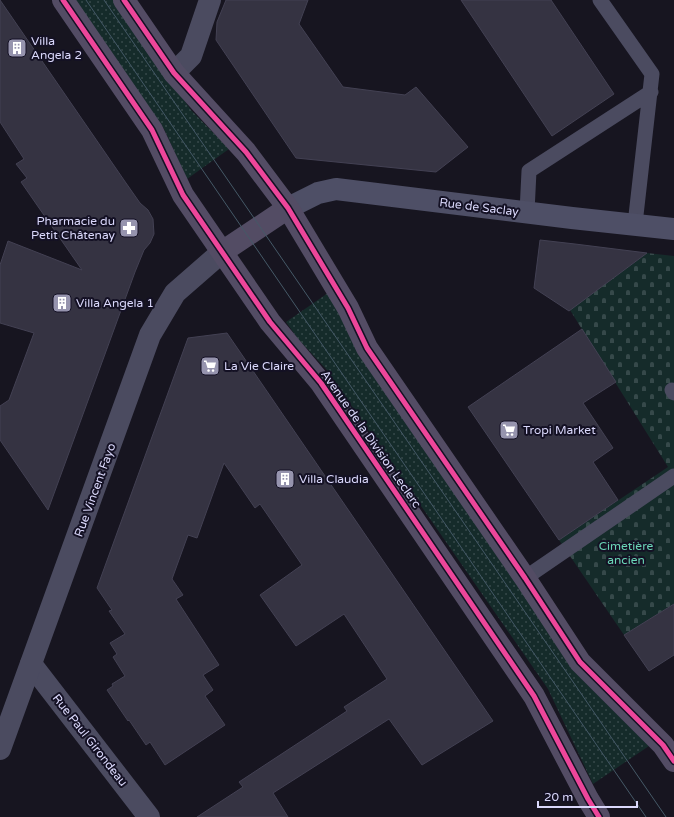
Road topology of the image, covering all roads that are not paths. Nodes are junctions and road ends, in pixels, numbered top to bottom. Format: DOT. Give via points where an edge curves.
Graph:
graph roads {
  1 [pos="63,0"];
  2 [pos="124,0"];
  3 [pos="210,0"];
  4 [pos="600,0"];
  5 [pos="174,73"];
  6 [pos="651,92"];
  7 [pos="288,208"];
  8 [pos="527,212"];
  9 [pos="635,224"];
  10 [pos="674,229"];
  11 [pos="222,252"];
  12 [pos="674,476"];
  13 [pos="525,578"];
  14 [pos="31,664"];
  15 [pos="0,749"];
  16 [pos="674,761"];
  17 [pos="150,817"];
  18 [pos="599,817"];
  1 -- 11 [label="main road, Avenue de la Division Leclerc" via="152,130 183,195"];
  2 -- 5 [label="main road"];
  3 -- 5 [label="street" via="191,56"];
  4 -- 6 [label="lane" via="652,74"];
  5 -- 7 [label="main road" via="246,152"];
  6 -- 8 [label="lane" via="528,171"];
  6 -- 9 [label="lane"];
  7 -- 8 [label="main road, Rue de Saclay" via="318,193 336,189"];
  7 -- 11 [label="main road"];
  7 -- 13 [label="main road" via="348,308 367,348"];
  8 -- 9 [label="main road, Rue de Saclay"];
  9 -- 10 [label="main road, Rue de Saclay"];
  11 -- 14 [label="street, Rue Vincent Fayo" via="175,293 150,335"];
  11 -- 18 [label="main road, Avenue de la Division Leclerc" via="270,322 321,382 534,696"];
  12 -- 13 [label="lane"];
  13 -- 16 [label="main road" via="580,662 663,746"];
  14 -- 15 [label="street, Rue Vincent Fayo"];
  14 -- 17 [label="street, Rue Paul Girondeau"];
}
